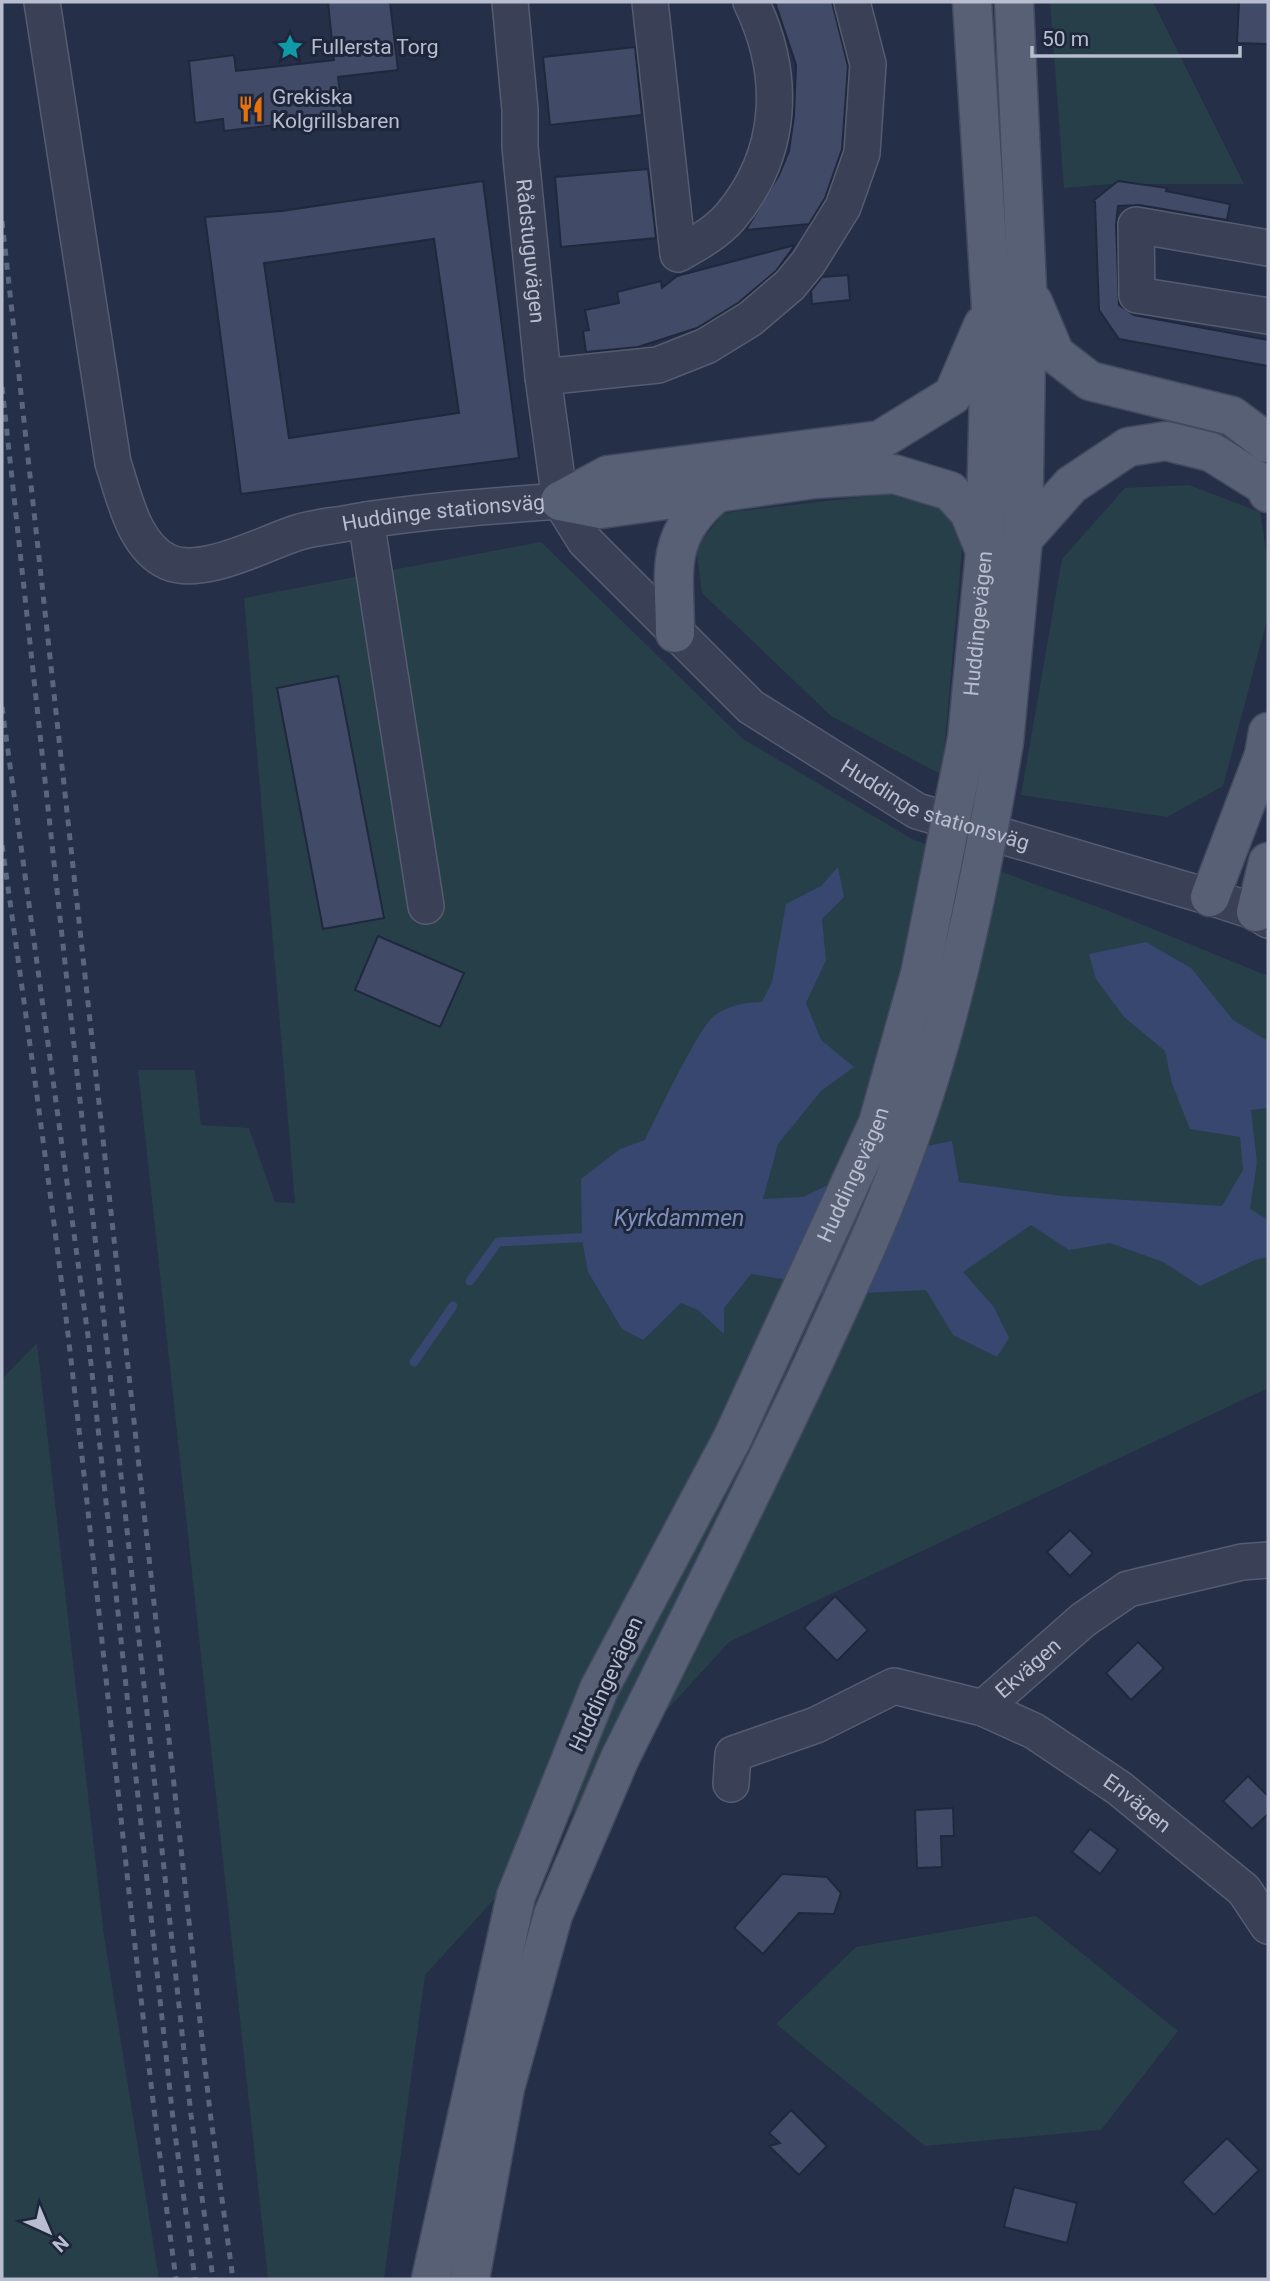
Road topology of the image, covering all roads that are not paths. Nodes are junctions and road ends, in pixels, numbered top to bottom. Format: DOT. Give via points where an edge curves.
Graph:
graph roads {
  1 [pos="43,2"];
  2 [pos="510,2"];
  3 [pos="650,2"];
  4 [pos="751,2"];
  5 [pos="852,2"];
  6 [pos="972,2"];
  7 [pos="1014,2"];
  8 [pos="1268,248"];
  9 [pos="1027,288"];
  10 [pos="991,307"];
  11 [pos="1268,316"];
  12 [pos="543,377"];
  13 [pos="1268,443"];
  14 [pos="1268,493"];
  15 [pos="714,495"];
  16 [pos="560,501"];
  17 [pos="366,520"];
  18 [pos="1023,538"];
  19 [pos="985,552"];
  20 [pos="675,634"];
  21 [pos="1268,732"];
  22 [pos="1268,862"];
  23 [pos="1210,897"];
  24 [pos="426,906"];
  25 [pos="1264,914"];
  26 [pos="1268,1560"];
  27 [pos="983,1708"];
  28 [pos="731,1784"];
  29 [pos="1268,1926"];
  30 [pos="431,2279"];
  31 [pos="470,2279"];
  1 -- 17 [label="street, Huddinge stationsväg" via="113,463 132,520 149,547 169,563 193,565 228,559 299,532"];
  2 -- 12 [label="street, Rådstuguvägen"];
  3 -- 4 [label="street" via="678,254 730,218 754,179 772,134 776,90 765,30"];
  5 -- 12 [label="street" via="868,64 862,153 843,207 790,285 751,319 706,346 658,365"];
  6 -- 10 [label="main road, Huddingevägen"];
  7 -- 9 [label="main road, Huddingevägen"];
  8 -- 11 [label="street" via="1136,225 1137,295"];
  9 -- 13 [label="main road" via="1055,354 1090,381 1232,416"];
  9 -- 18 [label="main road, Huddingevägen"];
  10 -- 16 [label="main road" via="953,395 880,440 608,475"];
  10 -- 19 [label="main road, Huddingevägen"];
  12 -- 16 [label="street, Rådstuguvägen"];
  14 -- 18 [label="main road" via="1264,485 1211,452 1166,441 1128,447 1071,485"];
  15 -- 16 [label="main road" via="601,509"];
  15 -- 19 [label="main road" via="814,479 894,474 950,491 969,512"];
  15 -- 20 [label="main road" via="691,514 675,548"];
  16 -- 17 [label="street, Huddinge stationsväg"];
  16 -- 20 [label="street, Huddinge stationsväg" via="585,541"];
  17 -- 24 [label="street"];
  18 -- 31 [label="main road, Huddingevägen, bridge" via="1004,742 987,841 956,982 913,1130 875,1230 760,1477 620,1758 553,1915 505,2088"];
  19 -- 30 [label="main road, Huddingevägen, bridge" via="967,739 920,974 878,1124 732,1439 599,1689 516,1896"];
  20 -- 23 [label="street, Huddinge stationsväg" via="751,707 917,811"];
  21 -- 23 [label="main road" via="1264,755"];
  22 -- 25 [label="main road"];
  23 -- 25 [label="street, Huddinge stationsväg"];
  26 -- 27 [label="street, Ekvägen" via="1128,1589 1083,1619"];
  27 -- 28 [label="street, Ekvägen" via="894,1686 816,1725 733,1754"];
  27 -- 29 [label="street, Envägen" via="1045,1738 1130,1796 1244,1890"];
}
